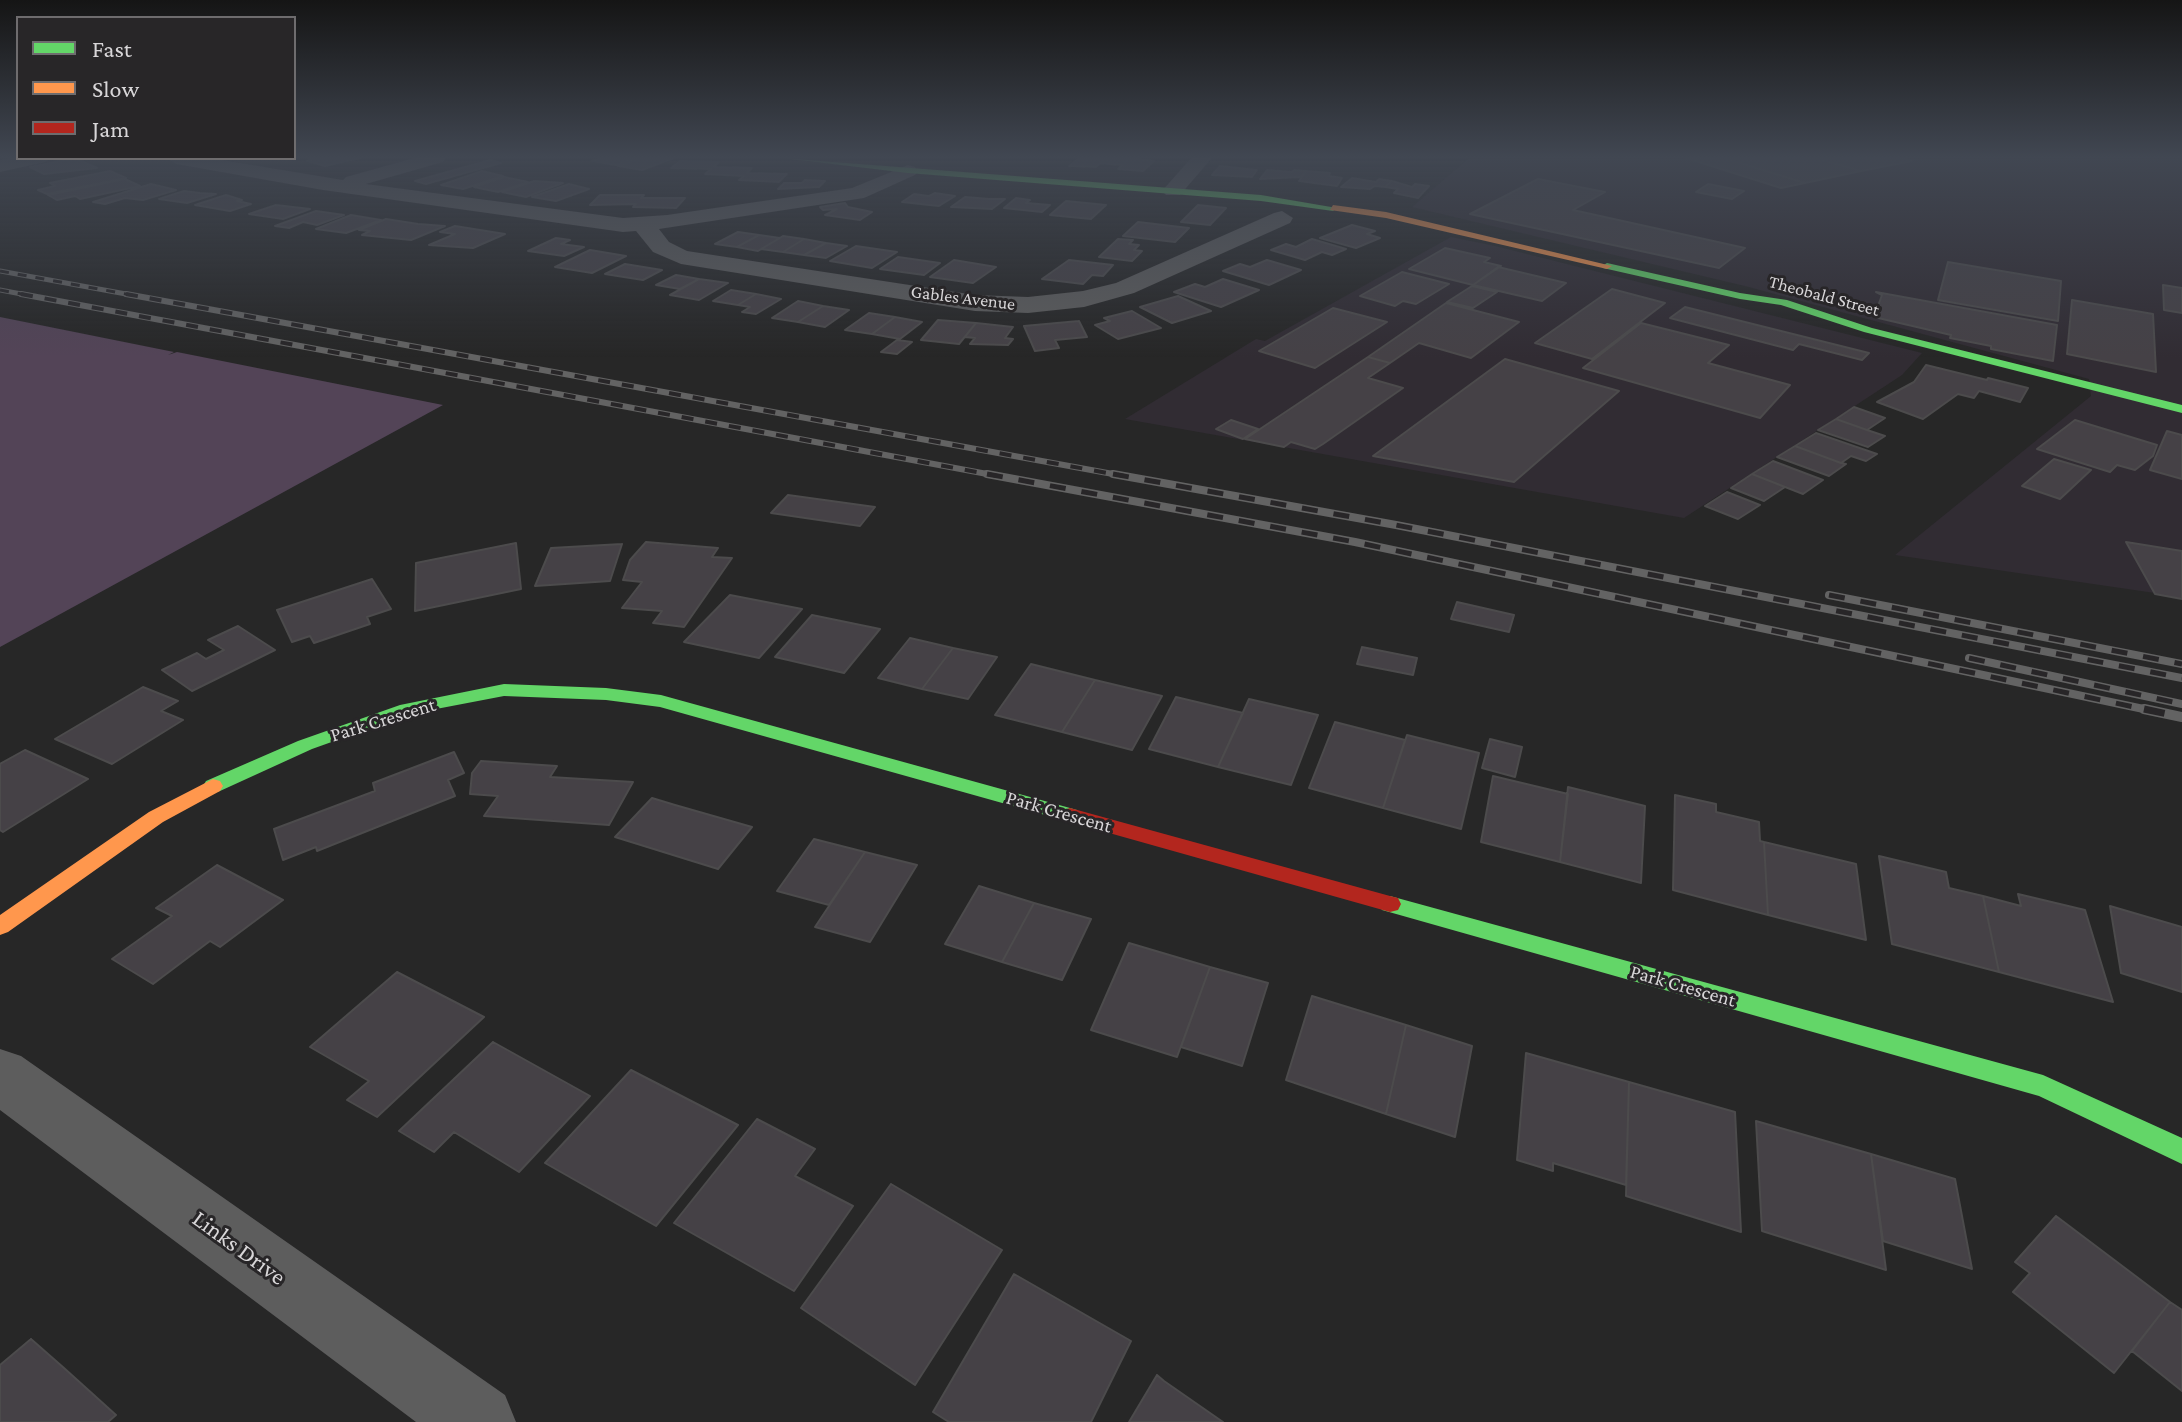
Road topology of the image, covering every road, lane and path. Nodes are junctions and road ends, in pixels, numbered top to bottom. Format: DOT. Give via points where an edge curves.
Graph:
graph roads {
  1 [pos="621,224"];
  2 [pos="647,224"];
  3 [pos="1268,224"];
  4 [pos="1429,224"];
  5 [pos="643,225"];
  6 [pos="2182,409"];
  7 [pos="0,926"];
  8 [pos="0,1075"];
  9 [pos="2170,1138"];
  10 [pos="478,1422"];
  1 -- 5 [label="street"];
  2 -- 5 [label="street"];
  3 -- 5 [label="street, Gables Avenue" via="1125,288 1028,305 975,303 681,257 661,247"];
  4 -- 6 [label="street, Theobald Street" via="1783,302 1868,330"];
  7 -- 9 [label="street, Park Crescent" via="156,817 305,745 406,709 504,690 606,694 676,705 2028,1081"];
  8 -- 10 [label="street, Links Drive"];
}
